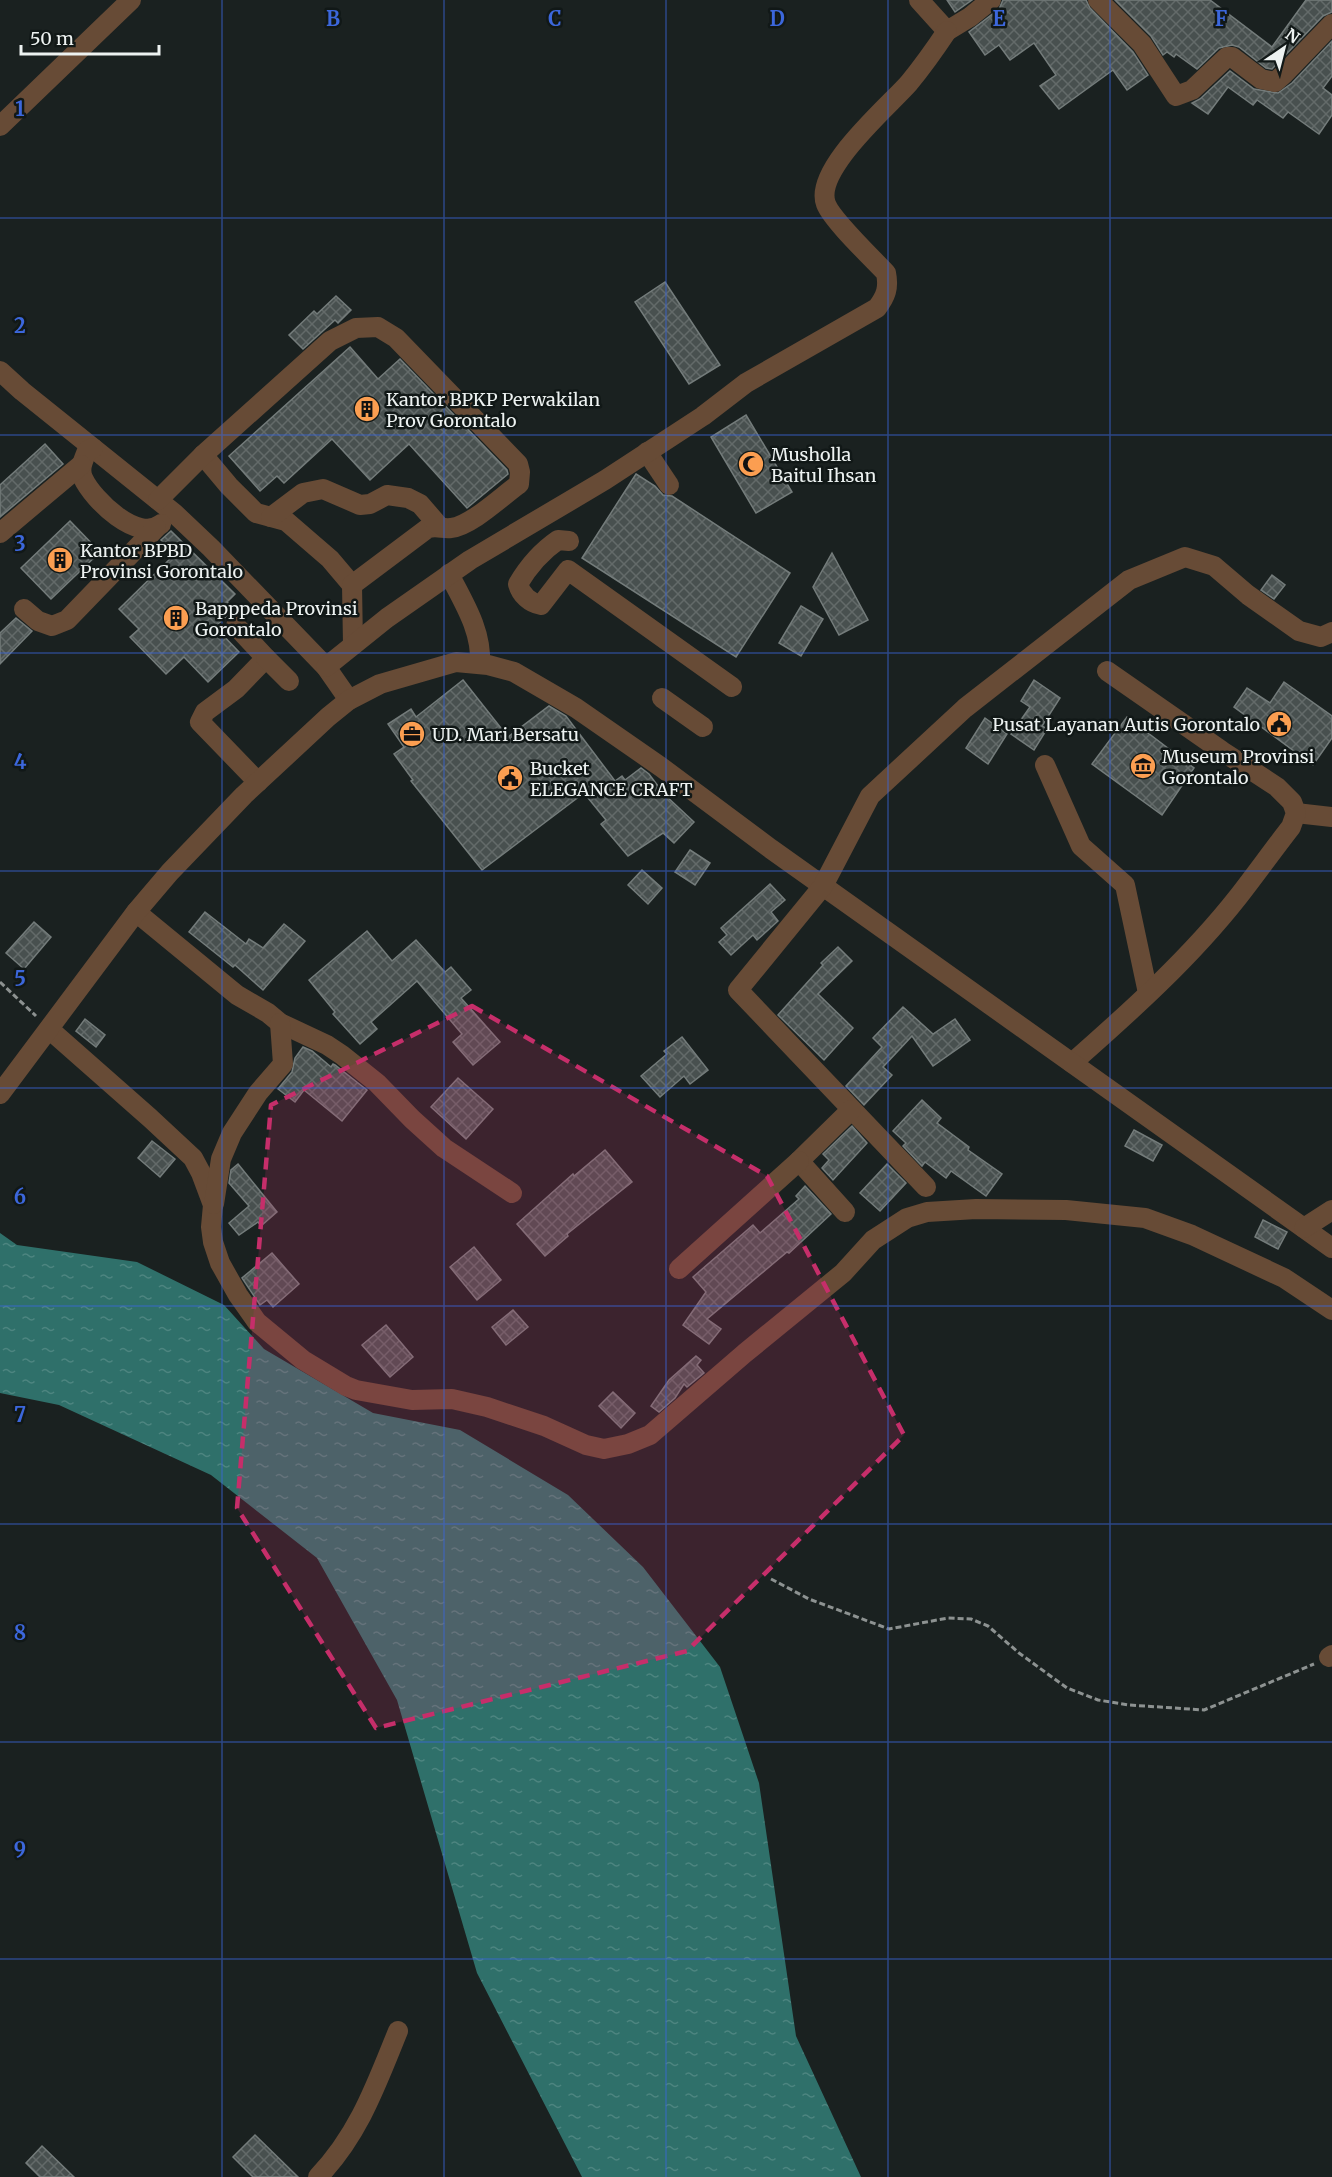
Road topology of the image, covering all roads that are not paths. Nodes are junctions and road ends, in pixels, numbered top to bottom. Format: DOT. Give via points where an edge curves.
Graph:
graph roads {
  1 [pos="131,0"];
  2 [pos="919,0"];
  3 [pos="991,0"];
  4 [pos="1098,0"];
  5 [pos="1332,24"];
  6 [pos="947,31"];
  7 [pos="0,126"];
  8 [pos="0,371"];
  9 [pos="93,448"];
  10 [pos="647,452"];
  11 [pos="203,456"];
  12 [pos="81,465"];
  13 [pos="669,485"];
  14 [pos="158,500"];
  15 [pos="174,513"];
  16 [pos="271,517"];
  17 [pos="439,526"];
  18 [pos="156,528"];
  19 [pos="0,533"];
  20 [pos="569,541"];
  21 [pos="449,574"];
  22 [pos="352,585"];
  23 [pos="24,609"];
  24 [pos="236,627"];
  25 [pos="1332,632"];
  26 [pos="353,645"];
  27 [pos="266,658"];
  28 [pos="480,664"];
  29 [pos="326,667"];
  30 [pos="1107,671"];
  31 [pos="289,681"];
  32 [pos="732,687"];
  33 [pos="662,698"];
  34 [pos="350,700"];
  35 [pos="703,727"];
  36 [pos="1045,765"];
  37 [pos="258,782"];
  38 [pos="1296,813"];
  39 [pos="1332,817"];
  40 [pos="823,886"];
  41 [pos="136,912"];
  42 [pos="1148,993"];
  43 [pos="280,1023"];
  44 [pos="49,1029"];
  45 [pos="1072,1063"];
  46 [pos="0,1094"];
  47 [pos="851,1110"];
  48 [pos="799,1161"];
  49 [pos="926,1187"];
  50 [pos="512,1193"];
  51 [pos="213,1205"];
  52 [pos="1332,1210"];
  53 [pos="845,1212"];
  54 [pos="1304,1228"];
  55 [pos="1332,1248"];
  56 [pos="679,1269"];
  57 [pos="1332,1310"];
  58 [pos="398,2031"];
  59 [pos="318,2177"];
  1 -- 7 [label="street"];
  2 -- 6 [label="street"];
  3 -- 6 [label="street"];
  4 -- 5 [label="street" via="1142,44 1176,96 1192,90 1227,57 1260,79 1275,82"];
  6 -- 10 [label="street" via="908,84 846,150 832,170 826,188 825,202 832,214 886,273 886,296 877,308 746,383"];
  8 -- 9 [label="street"];
  9 -- 12 [label="street" via="87,451"];
  9 -- 14 [label="street"];
  10 -- 13 [label="street"];
  10 -- 21 [label="street"];
  11 -- 14 [label="street"];
  11 -- 16 [label="street" via="256,513"];
  11 -- 17 [label="street" via="330,342 356,328 378,327 396,338 518,464 519,484 467,522 451,528"];
  12 -- 18 [label="street" via="83,478 104,507 144,530"];
  12 -- 19 [label="street"];
  14 -- 15 [label="street"];
  15 -- 18 [label="street"];
  15 -- 29 [label="street"];
  16 -- 17 [label="street" via="303,493 322,489 360,506 387,495 408,498 420,504"];
  16 -- 22 [label="street" via="286,521 305,536"];
  17 -- 22 [label="street" via="428,528"];
  18 -- 23 [label="street" via="67,620 52,626"];
  20 -- 32 [label="street" via="558,540 550,545 524,573 518,584 528,599 541,605 568,570"];
  21 -- 26 [label="street"];
  21 -- 28 [label="street" via="478,635"];
  22 -- 26 [label="street"];
  24 -- 27 [label="street"];
  25 -- 40 [label="street" via="1321,637 1299,631 1214,566 1185,557 1129,580 965,708 870,796"];
  26 -- 29 [label="street"];
  27 -- 31 [label="street"];
  27 -- 37 [label="street" via="206,712 200,722"];
  28 -- 34 [label="street" via="456,662 429,669 380,684"];
  28 -- 40 [label="street" via="514,672 576,708"];
  29 -- 34 [label="street"];
  30 -- 38 [label="street" via="1277,787 1292,802"];
  33 -- 35 [label="street"];
  34 -- 37 [label="street"];
  36 -- 42 [label="street" via="1081,846 1125,885"];
  37 -- 41 [label="street"];
  38 -- 39 [label="street"];
  38 -- 42 [label="street" via="1291,827 1238,898"];
  40 -- 45 [label="street"];
  40 -- 47 [label="street" via="738,990"];
  41 -- 43 [label="street" via="220,982"];
  41 -- 44 [label="street"];
  42 -- 45 [label="street"];
  43 -- 50 [label="street" via="342,1055 444,1148"];
  43 -- 51 [label="street" via="283,1064 258,1092 232,1133 221,1160"];
  44 -- 46 [label="street"];
  44 -- 51 [label="street" via="193,1158"];
  45 -- 54 [label="street"];
  47 -- 48 [label="street"];
  47 -- 49 [label="street"];
  48 -- 53 [label="street"];
  48 -- 56 [label="street"];
  51 -- 57 [label="street" via="213,1242 238,1295 257,1322 303,1360 356,1390 412,1400 452,1399 488,1407 604,1449 650,1435 843,1273 873,1240 907,1218 927,1212 1066,1210 1145,1218 1192,1235 1284,1278"];
  52 -- 54 [label="street"];
  54 -- 55 [label="street"];
  58 -- 59 [label="street" via="364,2114"];
}
